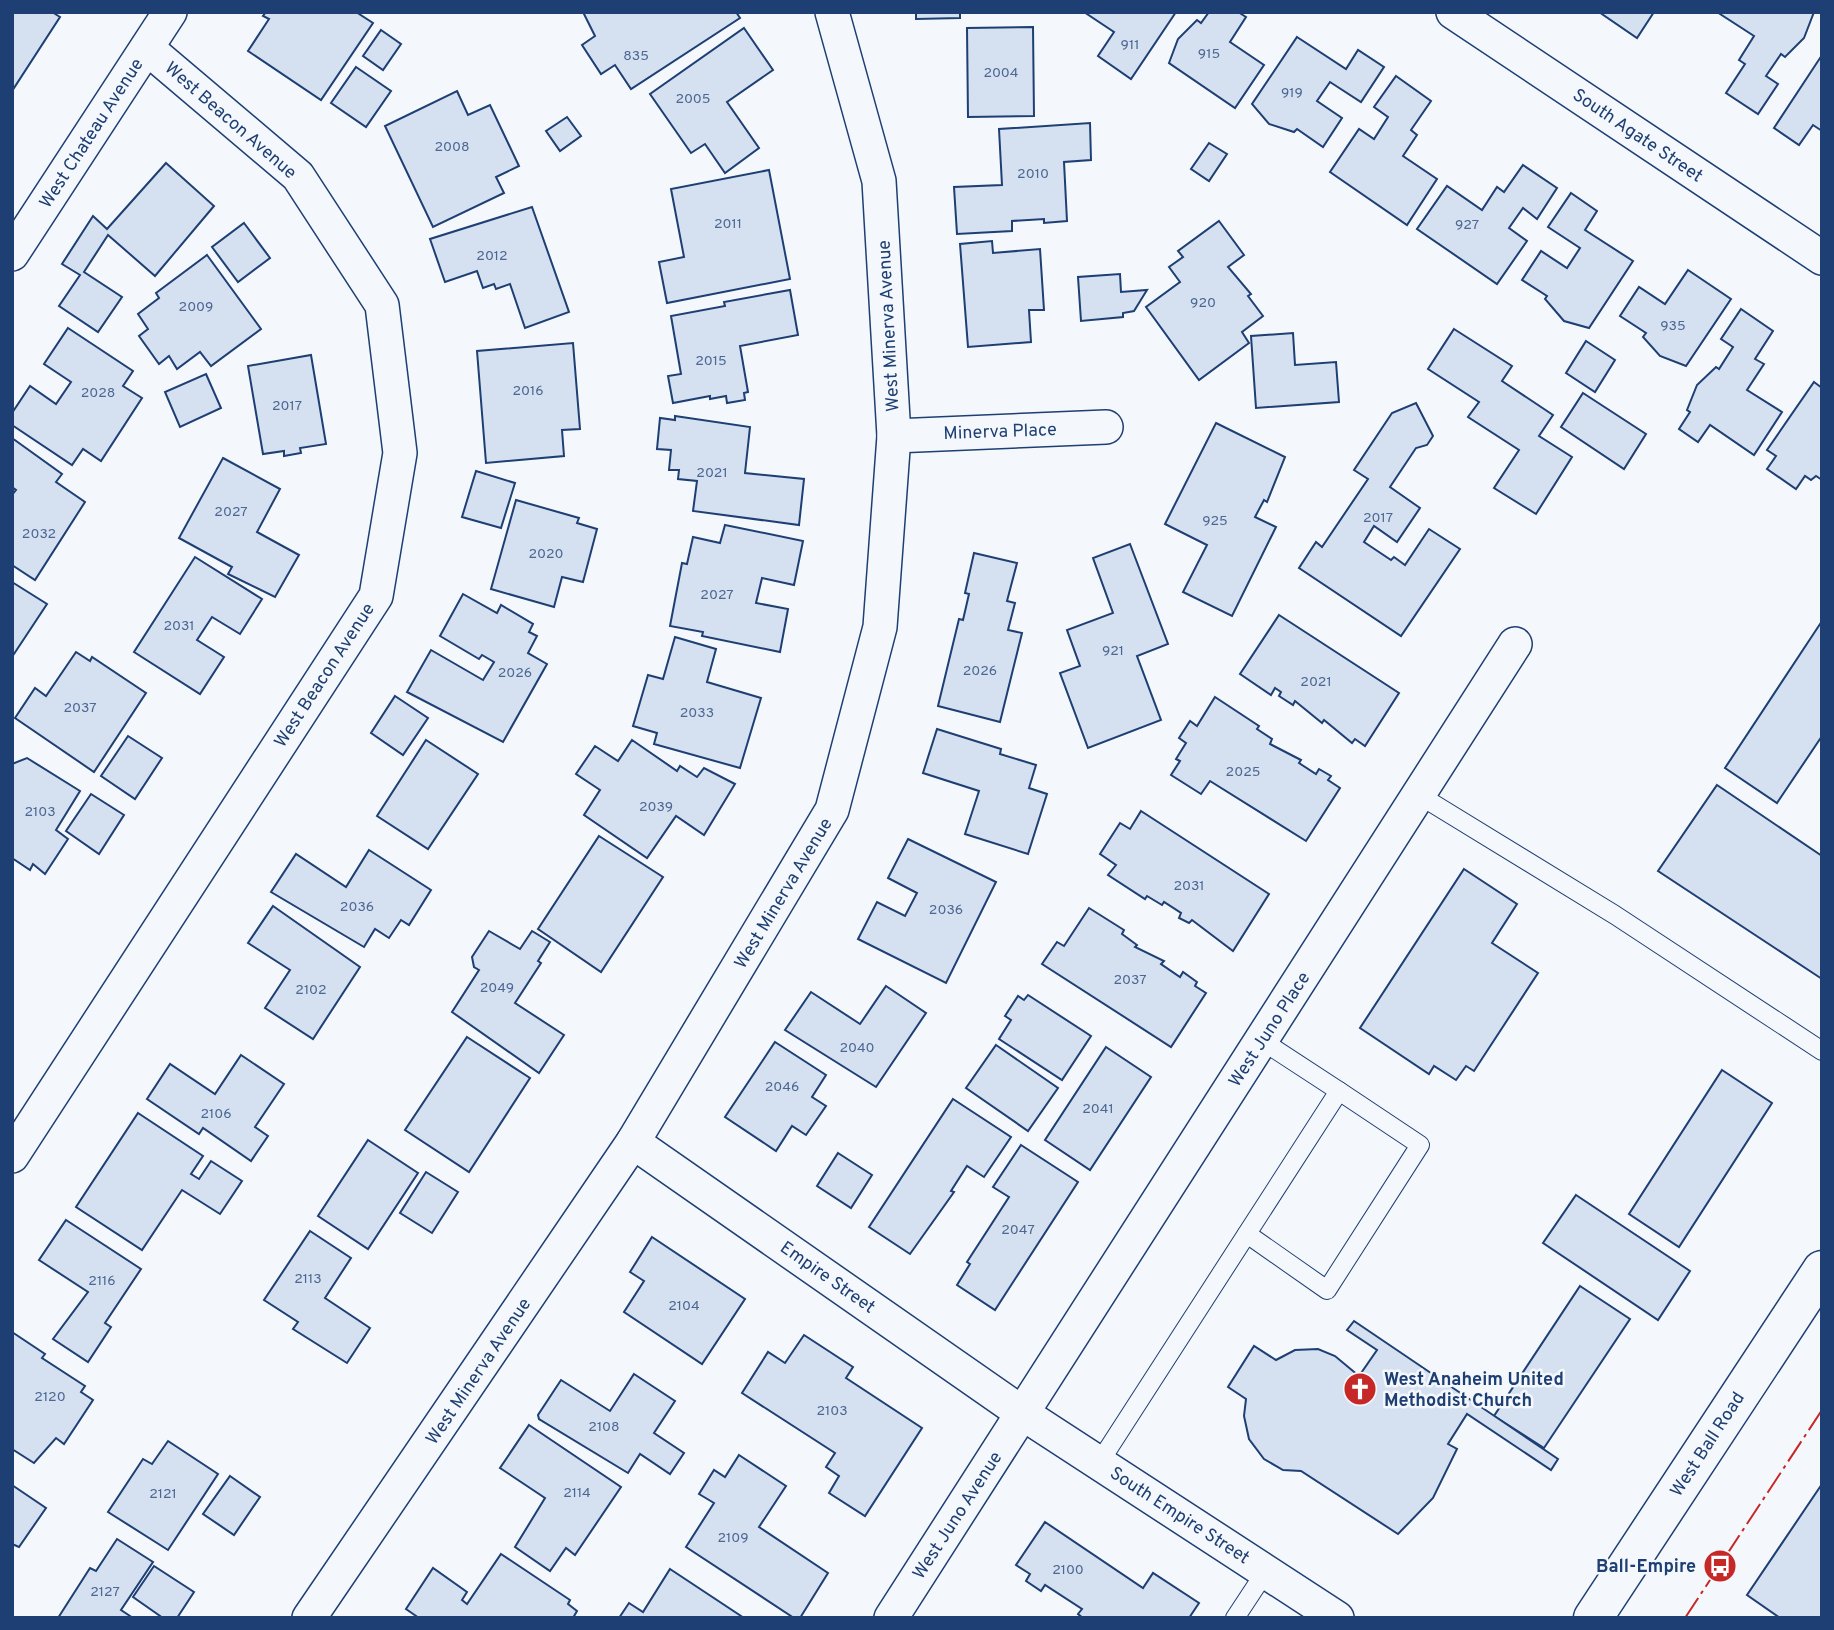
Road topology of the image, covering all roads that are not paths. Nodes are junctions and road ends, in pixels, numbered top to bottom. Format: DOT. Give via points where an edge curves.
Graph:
graph roads {
  1 [pos="170,12"];
  2 [pos="832,12"];
  3 [pos="1453,12"];
  4 [pos="147,48"];
  5 [pos="12,254"];
  6 [pos="1822,258"];
  7 [pos="1107,427"];
  8 [pos="894,436"];
  9 [pos="1515,644"];
  10 [pos="1419,795"];
  11 [pos="1261,1041"];
  12 [pos="1822,1051"];
  13 [pos="1339,1091"];
  14 [pos="634,1142"];
  15 [pos="12,1156"];
  16 [pos="1247,1234"];
  17 [pos="1822,1270"];
  18 [pos="1022,1413"];
  19 [pos="1099,1463"];
  20 [pos="1266,1571"];
  21 [pos="309,1618"];
  22 [pos="891,1618"];
  23 [pos="1235,1618"];
  24 [pos="1337,1618"];
  25 [pos="1592,1618"];
  1 -- 4 [label="street, West Chateau Avenue"];
  2 -- 8 [label="street, West Minerva Avenue" via="879,181"];
  3 -- 6 [label="street, South Agate Street"];
  4 -- 5 [label="street, West Chateau Avenue"];
  4 -- 15 [label="street, West Beacon Avenue" via="298,176 382,305 400,453 376,596"];
  7 -- 8 [label="street, Minerva Place"];
  8 -- 14 [label="street, West Minerva Avenue" via="880,627 832,810"];
  9 -- 10 [label="street, West Juno Place"];
  10 -- 11 [label="street, West Juno Place"];
  10 -- 12 [label="lane" via="1615,915"];
  11 -- 13 [label="lane"];
  11 -- 18 [label="street, West Juno Place"];
  13 -- 16 [label="lane"];
  13 -- 16 [label="lane" via="1420,1145 1327,1290"];
  14 -- 18 [label="street, Empire Street"];
  14 -- 21 [label="street, West Minerva Avenue"];
  16 -- 19 [label="lane"];
  17 -- 25 [label="main road, West Ball Road"];
  18 -- 19 [label="street, South Empire Street"];
  18 -- 22 [label="street, West Juno Avenue"];
  19 -- 20 [label="street, South Empire Street"];
  20 -- 23 [label="lane"];
  20 -- 24 [label="street, South Empire Street"];
}
